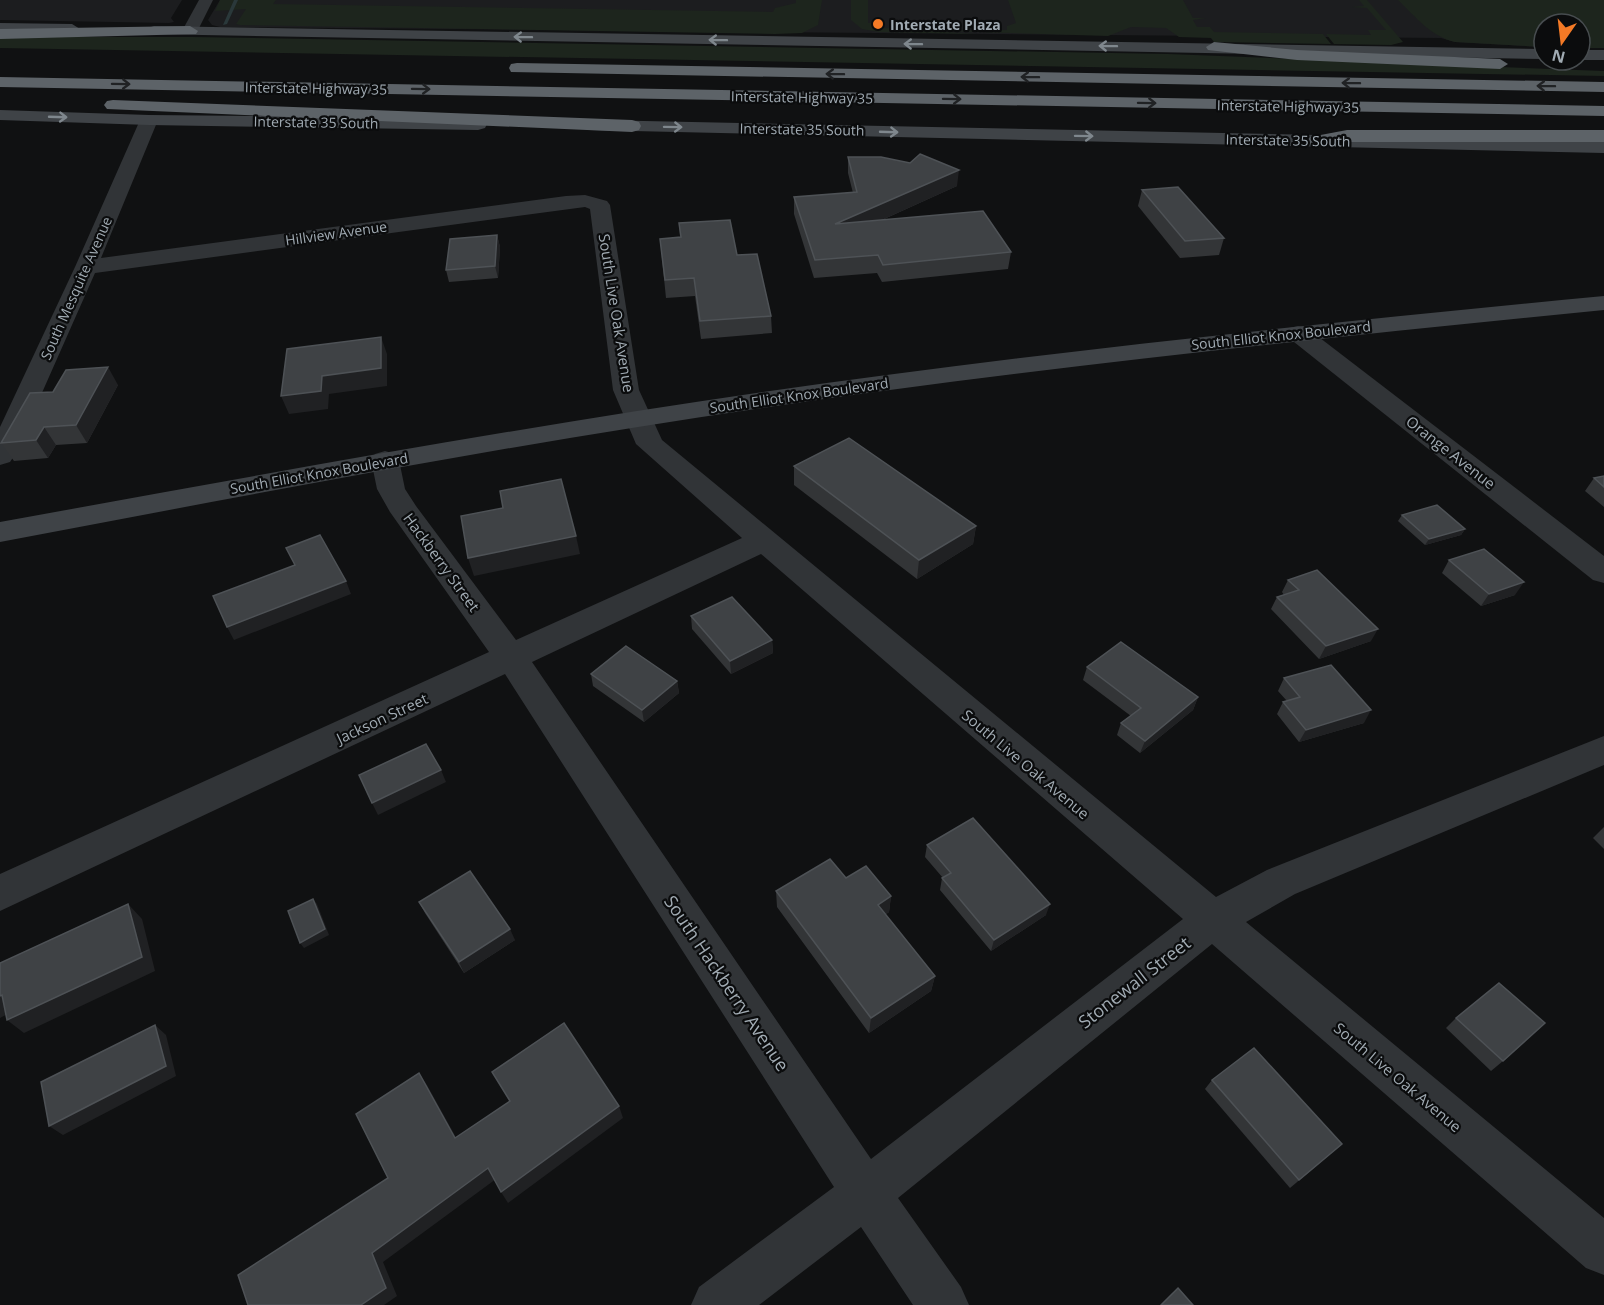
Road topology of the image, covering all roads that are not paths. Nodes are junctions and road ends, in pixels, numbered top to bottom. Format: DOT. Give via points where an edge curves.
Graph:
graph roads {
  1 [pos="206,0"];
  2 [pos="0,28"];
  3 [pos="190,31"];
  4 [pos="0,34"];
  5 [pos="1214,47"];
  6 [pos="1532,60"];
  7 [pos="501,68"];
  8 [pos="0,82"];
  9 [pos="1604,87"];
  10 [pos="0,100"];
  11 [pos="1604,111"];
  12 [pos="0,115"];
  13 [pos="149,120"];
  14 [pos="632,126"];
  15 [pos="1604,136"];
  16 [pos="1317,141"];
  17 [pos="1604,147"];
  18 [pos="585,201"];
  19 [pos="86,267"];
  20 [pos="1604,303"];
  21 [pos="1298,333"];
  22 [pos="640,418"];
  23 [pos="0,456"];
  24 [pos="386,460"];
  25 [pos="0,531"];
  26 [pos="762,541"];
  27 [pos="1604,572"];
  28 [pos="512,658"];
  29 [pos="1604,750"];
  30 [pos="0,893"];
  31 [pos="1212,920"];
  32 [pos="866,1193"];
  33 [pos="1604,1250"];
  34 [pos="717,1305"];
  35 [pos="944,1305"];
  1 -- 3 [label="street"];
  2 -- 3 [label="main road"];
  3 -- 4 [label="highway"];
  5 -- 3 [label="main road, one-way"];
  5 -- 6 [label="highway" via="1297,55"];
  9 -- 7 [label="highway, Interstate Highway 35, one-way"];
  8 -- 11 [label="highway, Interstate Highway 35, one-way"];
  10 -- 14 [label="highway"];
  12 -- 13 [label="main road, Interstate 35 South, one-way"];
  13 -- 14 [label="main road, Interstate 35 South"];
  13 -- 19 [label="street, South Mesquite Avenue"];
  14 -- 16 [label="main road, Interstate 35 South, one-way"];
  15 -- 16 [label="highway" via="1347,135"];
  16 -- 17 [label="main road, Interstate 35 South"];
  18 -- 19 [label="street, Hillview Avenue"];
  18 -- 22 [label="street, South Live Oak Avenue" via="600,205 626,390"];
  19 -- 23 [label="street, South Mesquite Avenue"];
  20 -- 21 [label="main road, South Elliot Knox Boulevard"];
  21 -- 22 [label="main road, South Elliot Knox Boulevard" via="875,383"];
  21 -- 27 [label="street, Orange Avenue"];
  22 -- 24 [label="main road, South Elliot Knox Boulevard"];
  22 -- 26 [label="street, South Live Oak Avenue" via="650,444"];
  24 -- 25 [label="main road, South Elliot Knox Boulevard"];
  24 -- 28 [label="street, Hackberry Street" via="391,489 405,512"];
  26 -- 28 [label="street, Jackson Street"];
  26 -- 31 [label="street, South Live Oak Avenue"];
  28 -- 30 [label="street, Jackson Street"];
  28 -- 32 [label="street, South Hackberry Avenue"];
  29 -- 31 [label="street, Stonewall Street" via="1281,882"];
  31 -- 32 [label="street, Stonewall Street"];
  31 -- 33 [label="street, South Live Oak Avenue"];
  32 -- 34 [label="street, Stonewall Street"];
  32 -- 35 [label="street, South Hackberry Avenue"];
}
